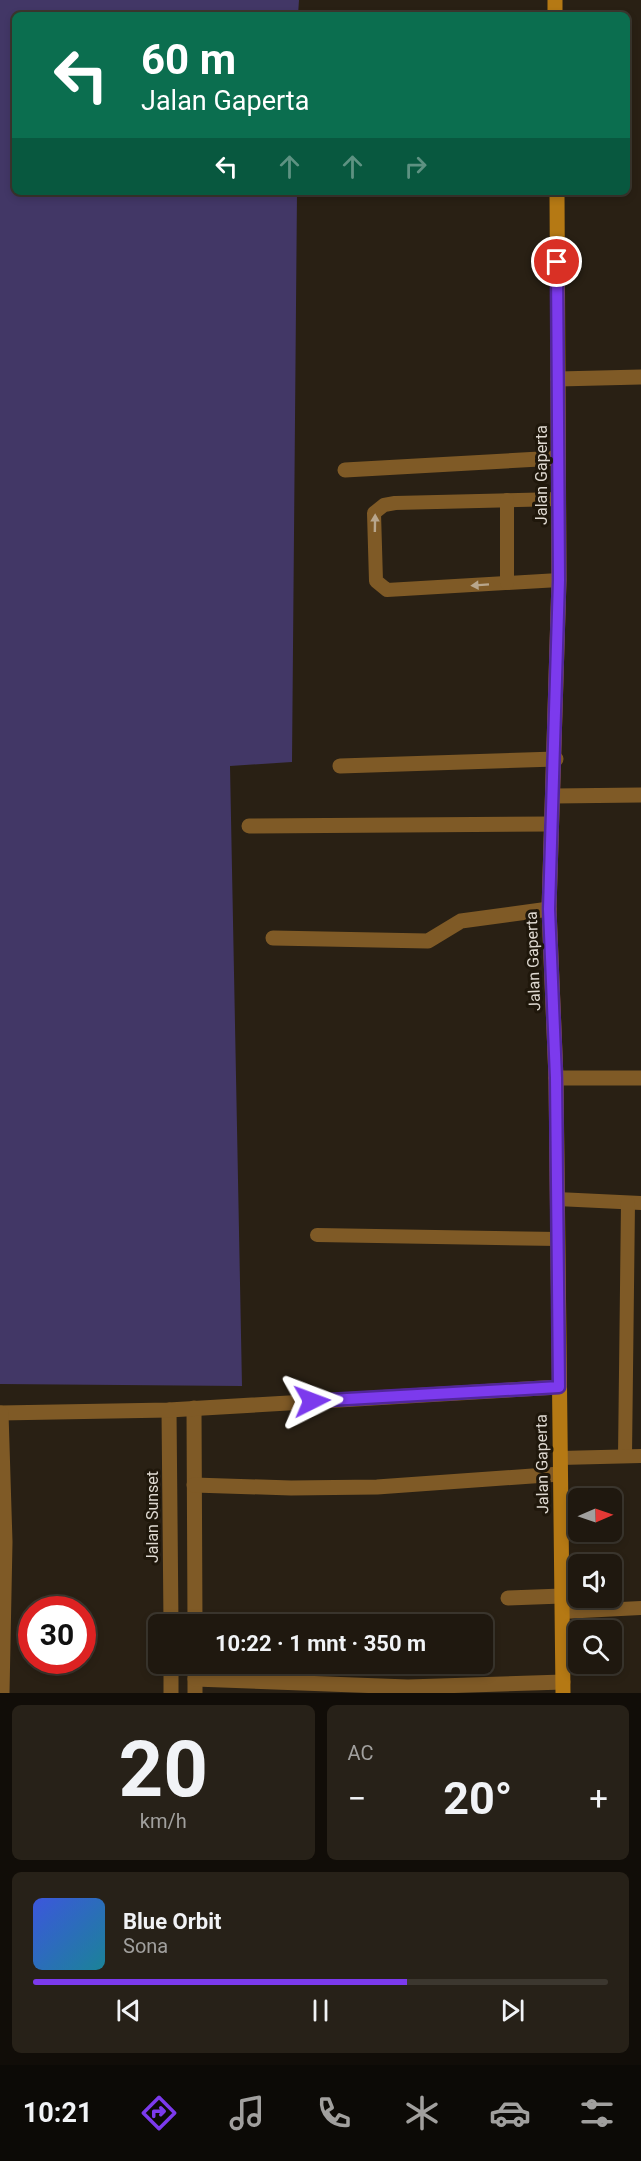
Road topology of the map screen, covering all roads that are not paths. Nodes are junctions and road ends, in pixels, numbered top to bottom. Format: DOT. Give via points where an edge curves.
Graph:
graph roads {
  1 [pos="557,195"];
  2 [pos="641,377"];
  3 [pos="558,379"];
  4 [pos="558,458"];
  5 [pos="345,470"];
  6 [pos="559,499"];
  7 [pos="507,500"];
  8 [pos="559,580"];
  9 [pos="507,584"];
  10 [pos="555,759"];
  11 [pos="340,766"];
  12 [pos="641,795"];
  13 [pos="554,796"];
  14 [pos="550,824"];
  15 [pos="249,826"];
  16 [pos="549,909"];
  17 [pos="273,938"];
  18 [pos="556,1078"];
  19 [pos="641,1078"];
  20 [pos="557,1199"];
  21 [pos="634,1203"];
  22 [pos="317,1235"];
  23 [pos="558,1239"];
  24 [pos="559,1387"];
  25 [pos="194,1408"];
  26 [pos="169,1410"];
  27 [pos="0,1413"];
  28 [pos="625,1456"];
  29 [pos="641,1456"];
  30 [pos="560,1458"];
  31 [pos="561,1474"];
  32 [pos="194,1485"];
  33 [pos="508,1598"];
  34 [pos="562,1604"];
  35 [pos="641,1608"];
  36 [pos="171,1614"];
  37 [pos="195,1614"];
  38 [pos="171,1674"];
  39 [pos="195,1686"];
  40 [pos="563,1688"];
  41 [pos="2,1693"];
  42 [pos="171,1693"];
  1 -- 3 [label="street, Jalan Gaperta"];
  2 -- 3 [label="street"];
  3 -- 4 [label="street, Jalan Gaperta"];
  4 -- 5 [label="street"];
  4 -- 6 [label="street, Jalan Gaperta"];
  6 -- 7 [label="lane"];
  6 -- 8 [label="street, Jalan Gaperta"];
  7 -- 9 [label="lane"];
  9 -- 7 [label="lane, one-way" via="387,590 376,581 374,513 389,503"];
  8 -- 9 [label="lane"];
  8 -- 10 [label="street, Jalan Gaperta"];
  10 -- 11 [label="street"];
  10 -- 13 [label="street, Jalan Gaperta"];
  12 -- 13 [label="street"];
  13 -- 14 [label="street, Jalan Gaperta"];
  14 -- 15 [label="street"];
  14 -- 16 [label="street, Jalan Gaperta"];
  16 -- 17 [label="street" via="461,921 428,941"];
  16 -- 18 [label="street, Jalan Gaperta"];
  18 -- 19 [label="street"];
  18 -- 20 [label="street, Jalan Gaperta"];
  20 -- 21 [label="lane"];
  20 -- 23 [label="street, Jalan Gaperta"];
  21 -- 28 [label="lane"];
  22 -- 23 [label="lane"];
  23 -- 24 [label="street, Jalan Gaperta"];
  24 -- 25 [label="street"];
  24 -- 30 [label="street, Jalan Gaperta"];
  25 -- 26 [label="street"];
  25 -- 32 [label="street"];
  26 -- 27 [label="street"];
  26 -- 36 [label="street, Jalan Sunset"];
  27 -- 41 [label="street" via="4,1542"];
  28 -- 29 [label="lane"];
  28 -- 30 [label="lane"];
  30 -- 31 [label="street, Jalan Gaperta"];
  31 -- 32 [label="street" via="377,1486"];
  31 -- 34 [label="street, Jalan Gaperta"];
  32 -- 37 [label="street"];
  33 -- 34 [label="street"];
  34 -- 35 [label="lane"];
  34 -- 40 [label="street, Jalan Gaperta"];
  38 -- 42 [label="street"];
  39 -- 40 [label="street"];
}
